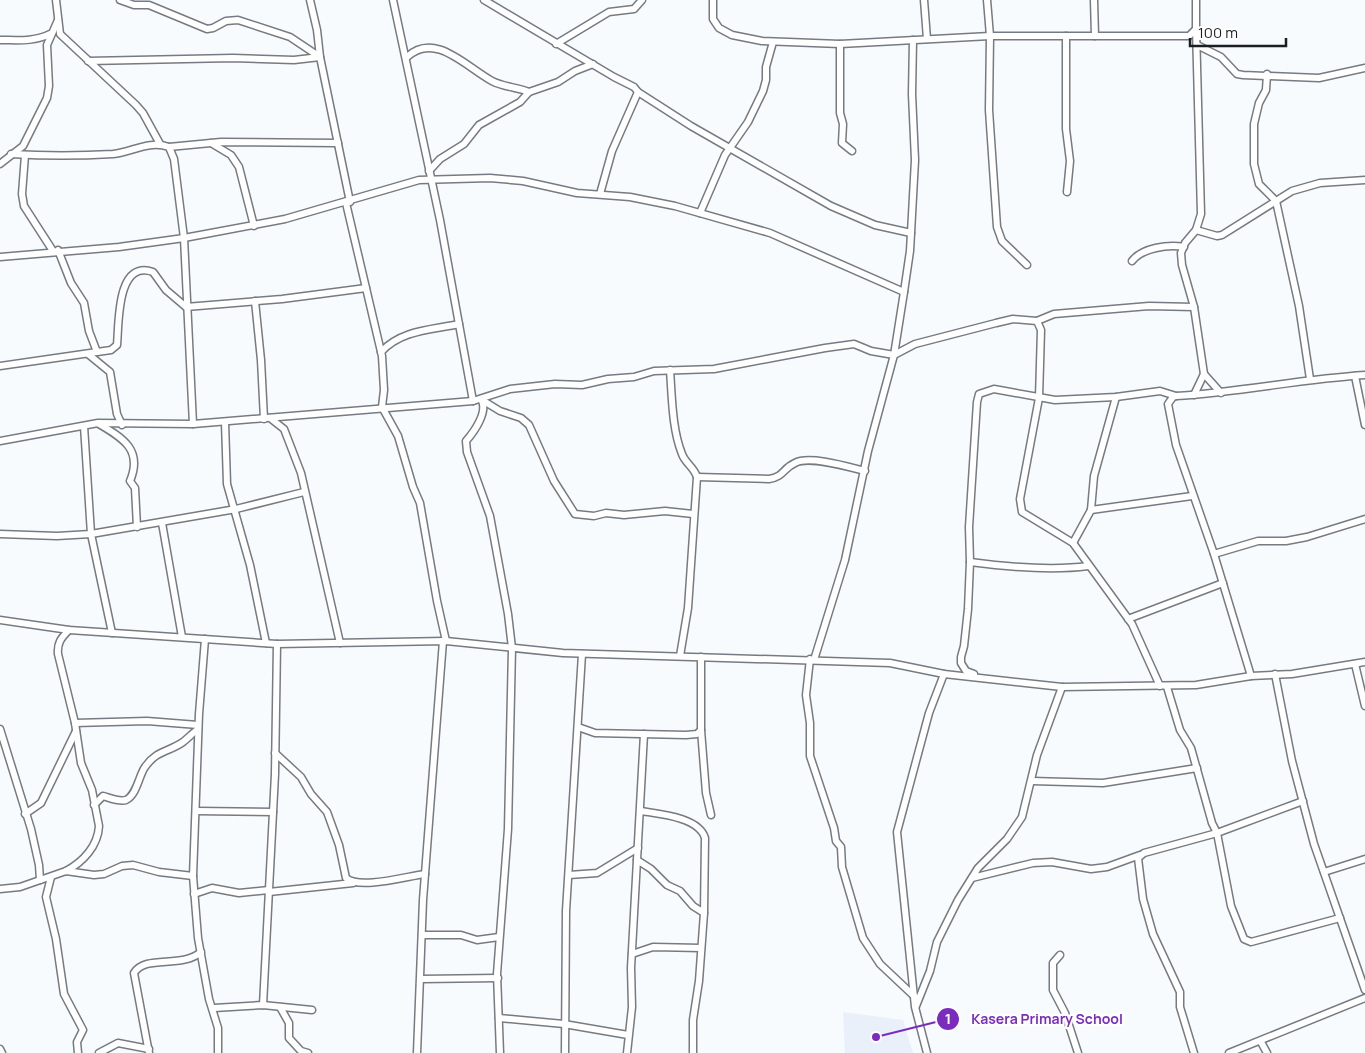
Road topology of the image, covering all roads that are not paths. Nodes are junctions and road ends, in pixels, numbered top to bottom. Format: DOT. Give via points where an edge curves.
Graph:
graph roads {
  1 [pos="56,0"];
  2 [pos="120,0"];
  3 [pos="310,0"];
  4 [pos="394,0"];
  5 [pos="484,0"];
  6 [pos="642,0"];
  7 [pos="714,0"];
  8 [pos="924,0"];
  9 [pos="987,0"];
  10 [pos="1094,0"];
  11 [pos="1196,0"];
  12 [pos="58,20"];
  13 [pos="1196,28"];
  14 [pos="50,34"];
  15 [pos="990,36"];
  16 [pos="1066,36"];
  17 [pos="1095,36"];
  18 [pos="927,39"];
  19 [pos="0,40"];
  20 [pos="913,40"];
  21 [pos="773,42"];
  22 [pos="556,44"];
  23 [pos="840,44"];
  24 [pos="1197,44"];
  25 [pos="320,57"];
  26 [pos="407,57"];
  27 [pos="88,61"];
  28 [pos="593,64"];
  29 [pos="1365,68"];
  30 [pos="1267,74"];
  31 [pos="529,92"];
  32 [pos="638,92"];
  33 [pos="210,142"];
  34 [pos="338,143"];
  35 [pos="160,144"];
  36 [pos="169,147"];
  37 [pos="732,148"];
  38 [pos="852,151"];
  39 [pos="11,154"];
  40 [pos="24,155"];
  41 [pos="0,164"];
  42 [pos="429,172"];
  43 [pos="431,180"];
  44 [pos="1365,180"];
  45 [pos="1067,192"];
  46 [pos="600,194"];
  47 [pos="1276,201"];
  48 [pos="348,203"];
  49 [pos="700,213"];
  50 [pos="254,226"];
  51 [pos="1196,230"];
  52 [pos="911,233"];
  53 [pos="184,238"];
  54 [pos="1184,247"];
  55 [pos="55,251"];
  56 [pos="0,257"];
  57 [pos="1132,261"];
  58 [pos="1027,265"];
  59 [pos="366,288"];
  60 [pos="904,292"];
  61 [pos="255,301"];
  62 [pos="186,307"];
  63 [pos="1194,307"];
  64 [pos="1037,321"];
  65 [pos="459,324"];
  66 [pos="97,352"];
  67 [pos="381,352"];
  68 [pos="88,354"];
  69 [pos="894,355"];
  70 [pos="0,366"];
  71 [pos="670,370"];
  72 [pos="1204,374"];
  73 [pos="1365,375"];
  74 [pos="1355,376"];
  75 [pos="1310,379"];
  76 [pos="1221,393"];
  77 [pos="1194,395"];
  78 [pos="1176,396"];
  79 [pos="1116,397"];
  80 [pos="1039,398"];
  81 [pos="481,399"];
  82 [pos="473,401"];
  83 [pos="382,407"];
  84 [pos="267,418"];
  85 [pos="225,422"];
  86 [pos="98,423"];
  87 [pos="193,424"];
  88 [pos="122,425"];
  89 [pos="1365,425"];
  90 [pos="84,426"];
  91 [pos="0,441"];
  92 [pos="865,471"];
  93 [pos="697,476"];
  94 [pos="304,492"];
  95 [pos="1192,496"];
  96 [pos="236,509"];
  97 [pos="1092,510"];
  98 [pos="693,514"];
  99 [pos="1365,519"];
  100 [pos="162,523"];
  101 [pos="137,527"];
  102 [pos="0,534"];
  103 [pos="91,534"];
  104 [pos="1073,543"];
  105 [pos="1214,554"];
  106 [pos="970,562"];
  107 [pos="1088,566"];
  108 [pos="1223,583"];
  109 [pos="0,620"];
  110 [pos="1128,620"];
  111 [pos="69,630"];
  112 [pos="112,633"];
  113 [pos="182,637"];
  114 [pos="205,639"];
  115 [pos="445,641"];
  116 [pos="266,643"];
  117 [pos="340,643"];
  118 [pos="276,644"];
  119 [pos="512,648"];
  120 [pos="582,654"];
  121 [pos="680,656"];
  122 [pos="701,657"];
  123 [pos="812,659"];
  124 [pos="1365,662"];
  125 [pos="1355,664"];
  126 [pos="944,674"];
  127 [pos="1275,674"];
  128 [pos="978,676"];
  129 [pos="1251,676"];
  130 [pos="1164,686"];
  131 [pos="1062,687"];
  132 [pos="1365,706"];
  133 [pos="75,722"];
  134 [pos="198,727"];
  135 [pos="578,727"];
  136 [pos="0,729"];
  137 [pos="76,730"];
  138 [pos="701,730"];
  139 [pos="644,734"];
  140 [pos="275,753"];
  141 [pos="1197,768"];
  142 [pos="1032,780"];
  143 [pos="1302,801"];
  144 [pos="94,805"];
  145 [pos="196,811"];
  146 [pos="641,811"];
  147 [pos="273,812"];
  148 [pos="25,814"];
  149 [pos="711,815"];
  150 [pos="1218,833"];
  151 [pos="638,848"];
  152 [pos="1140,855"];
  153 [pos="1365,858"];
  154 [pos="638,860"];
  155 [pos="66,871"];
  156 [pos="1324,872"];
  157 [pos="425,874"];
  158 [pos="569,875"];
  159 [pos="193,876"];
  160 [pos="51,877"];
  161 [pos="972,878"];
  162 [pos="40,880"];
  163 [pos="354,883"];
  164 [pos="0,889"];
  165 [pos="269,891"];
  166 [pos="194,894"];
  167 [pos="704,913"];
  168 [pos="1340,918"];
  169 [pos="422,935"];
  170 [pos="499,937"];
  171 [pos="702,948"];
  172 [pos="201,952"];
  173 [pos="632,954"];
  174 [pos="1060,955"];
  175 [pos="498,978"];
  176 [pos="421,979"];
  177 [pos="1363,979"];
  178 [pos="1365,990"];
  179 [pos="914,996"];
  180 [pos="1365,998"];
  181 [pos="263,1005"];
  182 [pos="280,1007"];
  183 [pos="915,1007"];
  184 [pos="214,1008"];
  185 [pos="312,1010"];
  186 [pos="498,1018"];
  187 [pos="564,1024"];
  188 [pos="628,1035"];
  189 [pos="1261,1042"];
  190 [pos="0,1049"];
  191 [pos="149,1051"];
  192 [pos="2,1053"];
  193 [pos="78,1053"];
  194 [pos="99,1053"];
  195 [pos="218,1053"];
  196 [pos="308,1053"];
  197 [pos="416,1053"];
  198 [pos="500,1053"];
  199 [pos="565,1053"];
  200 [pos="628,1053"];
  201 [pos="693,1053"];
  202 [pos="927,1053"];
  203 [pos="1078,1053"];
  204 [pos="1194,1053"];
  205 [pos="1229,1053"];
  206 [pos="1267,1053"];
  1 -- 12 [label="street"];
  2 -- 25 [label="street" via="134,5 149,5 207,29 238,20 290,37"];
  3 -- 25 [label="street"];
  4 -- 26 [label="street"];
  5 -- 22 [label="street"];
  6 -- 22 [label="street" via="634,10 609,12"];
  7 -- 21 [label="street" via="713,19 719,28 732,35"];
  8 -- 18 [label="street"];
  9 -- 15 [label="street"];
  10 -- 17 [label="street"];
  11 -- 13 [label="street"];
  12 -- 14 [label="street"];
  12 -- 27 [label="street" via="60,34"];
  13 -- 17 [label="street" via="1188,36"];
  13 -- 24 [label="street"];
  14 -- 19 [label="street" via="26,41"];
  14 -- 39 [label="street" via="46,45 48,98 23,146"];
  15 -- 16 [label="street"];
  15 -- 18 [label="street"];
  15 -- 58 [label="street" via="989,110 996,227 1002,241"];
  16 -- 17 [label="street"];
  16 -- 45 [label="street" via="1066,129 1070,161"];
  18 -- 20 [label="street"];
  20 -- 23 [label="street"];
  20 -- 52 [label="street" via="915,160"];
  21 -- 23 [label="street"];
  21 -- 37 [label="street" via="763,91"];
  22 -- 28 [label="street"];
  23 -- 38 [label="street" via="842,142"];
  24 -- 30 [label="street" via="1221,57 1237,74"];
  24 -- 51 [label="street" via="1202,214"];
  25 -- 27 [label="street" via="294,60"];
  25 -- 34 [label="street"];
  26 -- 31 [label="street" via="424,46 438,47 493,81"];
  26 -- 42 [label="street"];
  27 -- 35 [label="street" via="140,109"];
  28 -- 31 [label="street"];
  28 -- 32 [label="street"];
  29 -- 30 [label="street" via="1319,78"];
  30 -- 47 [label="street" via="1266,90 1259,102 1254,124 1254,164 1260,184"];
  31 -- 42 [label="street" via="520,102 479,125 464,144 440,159"];
  32 -- 37 [label="street"];
  32 -- 46 [label="street" via="612,151"];
  33 -- 34 [label="street"];
  33 -- 36 [label="street"];
  33 -- 50 [label="street" via="231,155 239,167"];
  34 -- 48 [label="street"];
  35 -- 36 [label="street"];
  35 -- 40 [label="street" via="114,154"];
  36 -- 53 [label="street" via="174,159"];
  37 -- 49 [label="street" via="725,155"];
  37 -- 52 [label="street" via="831,206 875,225"];
  39 -- 40 [label="street"];
  39 -- 41 [label="street"];
  40 -- 55 [label="street" via="24,206"];
  42 -- 43 [label="street"];
  43 -- 46 [label="street" via="515,180 577,193"];
  43 -- 48 [label="street" via="419,180"];
  43 -- 65 [label="street"];
  44 -- 47 [label="street" via="1320,183 1292,191"];
  46 -- 49 [label="street" via="630,197"];
  47 -- 51 [label="street" via="1222,235"];
  47 -- 75 [label="street" via="1300,306"];
  48 -- 50 [label="street"];
  48 -- 59 [label="street"];
  49 -- 60 [label="street" via="770,233"];
  50 -- 53 [label="street"];
  51 -- 54 [label="street"];
  52 -- 60 [label="street"];
  53 -- 55 [label="street"];
  53 -- 62 [label="street"];
  54 -- 57 [label="street" via="1174,245 1148,250"];
  54 -- 63 [label="street" via="1182,265"];
  55 -- 56 [label="street"];
  55 -- 66 [label="street" via="84,303 88,331"];
  59 -- 61 [label="street"];
  59 -- 67 [label="street"];
  60 -- 69 [label="street"];
  61 -- 62 [label="street"];
  61 -- 84 [label="street"];
  62 -- 66 [label="street" via="166,290 153,272 134,274 122,292 117,345 111,350"];
  62 -- 87 [label="street"];
  63 -- 64 [label="street" via="1149,306 1054,314"];
  63 -- 72 [label="street"];
  64 -- 69 [label="street" via="1012,319 915,344"];
  64 -- 80 [label="street" via="1041,330"];
  65 -- 67 [label="street" via="400,336"];
  65 -- 82 [label="street"];
  66 -- 68 [label="street"];
  67 -- 83 [label="street"];
  68 -- 70 [label="street"];
  68 -- 88 [label="street" via="110,372"];
  69 -- 71 [label="street" via="871,352 854,344 714,370"];
  69 -- 92 [label="street"];
  71 -- 81 [label="street" via="608,378 582,385 510,389"];
  71 -- 93 [label="street" via="673,410 682,456"];
  72 -- 76 [label="street"];
  72 -- 77 [label="street"];
  73 -- 74 [label="street"];
  74 -- 75 [label="street"];
  74 -- 89 [label="street"];
  75 -- 76 [label="street"];
  76 -- 77 [label="street"];
  77 -- 78 [label="street"];
  78 -- 79 [label="street" via="1160,390"];
  78 -- 95 [label="street" via="1170,400 1168,408"];
  79 -- 80 [label="street"];
  79 -- 97 [label="street" via="1094,476"];
  80 -- 104 [label="street" via="1020,499 1022,512"];
  80 -- 106 [label="street" via="994,389 979,394 969,527"];
  81 -- 82 [label="street"];
  81 -- 98 [label="street" via="500,411 521,418 529,426 554,481 575,514 624,515 665,511"];
  81 -- 119 [label="street" via="483,408 476,429 466,441 467,452 490,516"];
  82 -- 83 [label="street"];
  83 -- 84 [label="street"];
  83 -- 115 [label="street" via="398,436 420,503"];
  84 -- 85 [label="street"];
  84 -- 94 [label="street" via="284,429 292,444"];
  85 -- 87 [label="street"];
  85 -- 96 [label="street" via="227,484"];
  86 -- 88 [label="street"];
  86 -- 90 [label="street"];
  86 -- 101 [label="street" via="127,443 132,451 135,466 130,481 135,488"];
  87 -- 88 [label="street"];
  90 -- 91 [label="street"];
  90 -- 103 [label="street"];
  92 -- 93 [label="street" via="800,460 779,478"];
  92 -- 123 [label="street" via="845,560"];
  93 -- 98 [label="street"];
  94 -- 96 [label="street"];
  94 -- 117 [label="street"];
  95 -- 97 [label="street"];
  95 -- 105 [label="street"];
  96 -- 100 [label="street"];
  96 -- 116 [label="street"];
  97 -- 104 [label="street"];
  98 -- 121 [label="street" via="688,608"];
  99 -- 105 [label="street" via="1307,536 1258,541"];
  100 -- 101 [label="street"];
  100 -- 113 [label="street"];
  101 -- 103 [label="street"];
  102 -- 103 [label="street"];
  103 -- 112 [label="street"];
  104 -- 107 [label="street"];
  105 -- 108 [label="street"];
  106 -- 107 [label="street" via="1007,567"];
  106 -- 128 [label="street" via="961,663 966,671"];
  107 -- 110 [label="street"];
  108 -- 110 [label="street"];
  108 -- 129 [label="street"];
  109 -- 111 [label="street"];
  110 -- 130 [label="street"];
  111 -- 112 [label="street"];
  111 -- 133 [label="street" via="57,646"];
  112 -- 113 [label="street"];
  113 -- 114 [label="street"];
  114 -- 116 [label="street"];
  114 -- 134 [label="street"];
  115 -- 117 [label="street"];
  115 -- 119 [label="street"];
  115 -- 157 [label="street"];
  116 -- 118 [label="street"];
  117 -- 118 [label="street"];
  118 -- 140 [label="street"];
  119 -- 120 [label="street"];
  119 -- 170 [label="street" via="505,899"];
  120 -- 121 [label="street"];
  120 -- 135 [label="street"];
  121 -- 122 [label="street"];
  122 -- 123 [label="street"];
  122 -- 138 [label="street"];
  123 -- 126 [label="street" via="890,663"];
  123 -- 179 [label="street" via="806,695 810,756 836,841 841,847 842,867 863,938 880,964"];
  124 -- 125 [label="street"];
  125 -- 127 [label="street"];
  125 -- 132 [label="street"];
  126 -- 128 [label="street"];
  126 -- 179 [label="street" via="929,713 897,832"];
  127 -- 129 [label="street"];
  127 -- 143 [label="street"];
  128 -- 131 [label="street"];
  129 -- 130 [label="street"];
  130 -- 131 [label="street"];
  130 -- 141 [label="street"];
  131 -- 142 [label="street" via="1045,730"];
  133 -- 134 [label="street" via="147,721"];
  133 -- 137 [label="street"];
  134 -- 144 [label="street" via="184,742 154,757 126,800 103,796"];
  134 -- 145 [label="street"];
  135 -- 139 [label="street" via="595,733"];
  135 -- 158 [label="street"];
  136 -- 148 [label="street"];
  137 -- 144 [label="street" via="81,763 92,790"];
  137 -- 148 [label="street" via="41,803"];
  138 -- 139 [label="street" via="697,734 686,735"];
  138 -- 149 [label="street"];
  139 -- 146 [label="street"];
  140 -- 147 [label="street"];
  140 -- 163 [label="street" via="301,778 327,812 346,878"];
  141 -- 142 [label="street" via="1104,782"];
  141 -- 150 [label="street" via="1212,823"];
  142 -- 161 [label="street" via="1019,824 986,858"];
  143 -- 150 [label="street"];
  143 -- 156 [label="street"];
  144 -- 155 [label="street" via="99,832 90,852"];
  145 -- 147 [label="street"];
  145 -- 159 [label="street"];
  146 -- 151 [label="street"];
  146 -- 167 [label="street" via="678,818 703,832"];
  147 -- 165 [label="street"];
  148 -- 162 [label="street"];
  150 -- 152 [label="street"];
  150 -- 168 [label="street" via="1231,906 1247,941"];
  151 -- 154 [label="street"];
  151 -- 158 [label="street" via="597,873"];
  152 -- 161 [label="street" via="1107,867 1091,869 1052,862"];
  152 -- 204 [label="street" via="1144,899 1153,934 1180,992 1180,1007"];
  153 -- 156 [label="street"];
  154 -- 167 [label="street"];
  154 -- 173 [label="street"];
  155 -- 159 [label="street" via="94,875 133,865"];
  155 -- 160 [label="street"];
  156 -- 168 [label="street"];
  157 -- 163 [label="street"];
  157 -- 169 [label="street"];
  158 -- 187 [label="street"];
  159 -- 166 [label="street"];
  160 -- 162 [label="street"];
  160 -- 193 [label="street" via="46,897 64,994 83,1030 77,1042"];
  161 -- 183 [label="street" via="937,942 930,971"];
  162 -- 164 [label="street"];
  163 -- 165 [label="street"];
  165 -- 166 [label="street" via="239,893 212,888"];
  165 -- 181 [label="street"];
  166 -- 172 [label="street"];
  167 -- 171 [label="street"];
  168 -- 177 [label="street"];
  169 -- 170 [label="street" via="462,935 477,940"];
  169 -- 176 [label="street"];
  170 -- 175 [label="street"];
  171 -- 173 [label="street" via="653,948"];
  171 -- 201 [label="street" via="693,1020"];
  172 -- 184 [label="street" via="209,999"];
  172 -- 191 [label="street" via="189,960 145,964 134,973"];
  173 -- 188 [label="street" via="632,1006"];
  174 -- 203 [label="street" via="1053,963 1052,985 1066,1013"];
  175 -- 176 [label="street"];
  175 -- 186 [label="street"];
  176 -- 197 [label="street"];
  177 -- 178 [label="street"];
  179 -- 183 [label="street"];
  180 -- 189 [label="street"];
  181 -- 182 [label="street"];
  181 -- 184 [label="street"];
  182 -- 185 [label="street"];
  182 -- 196 [label="street" via="289,1023 289,1038 301,1051"];
  183 -- 202 [label="street"];
  184 -- 195 [label="street"];
  186 -- 187 [label="street"];
  186 -- 198 [label="street"];
  187 -- 188 [label="street"];
  187 -- 199 [label="street"];
  188 -- 200 [label="street"];
  189 -- 205 [label="street"];
  189 -- 206 [label="street"];
  190 -- 192 [label="street"];
  191 -- 194 [label="street" via="118,1043"];
}
